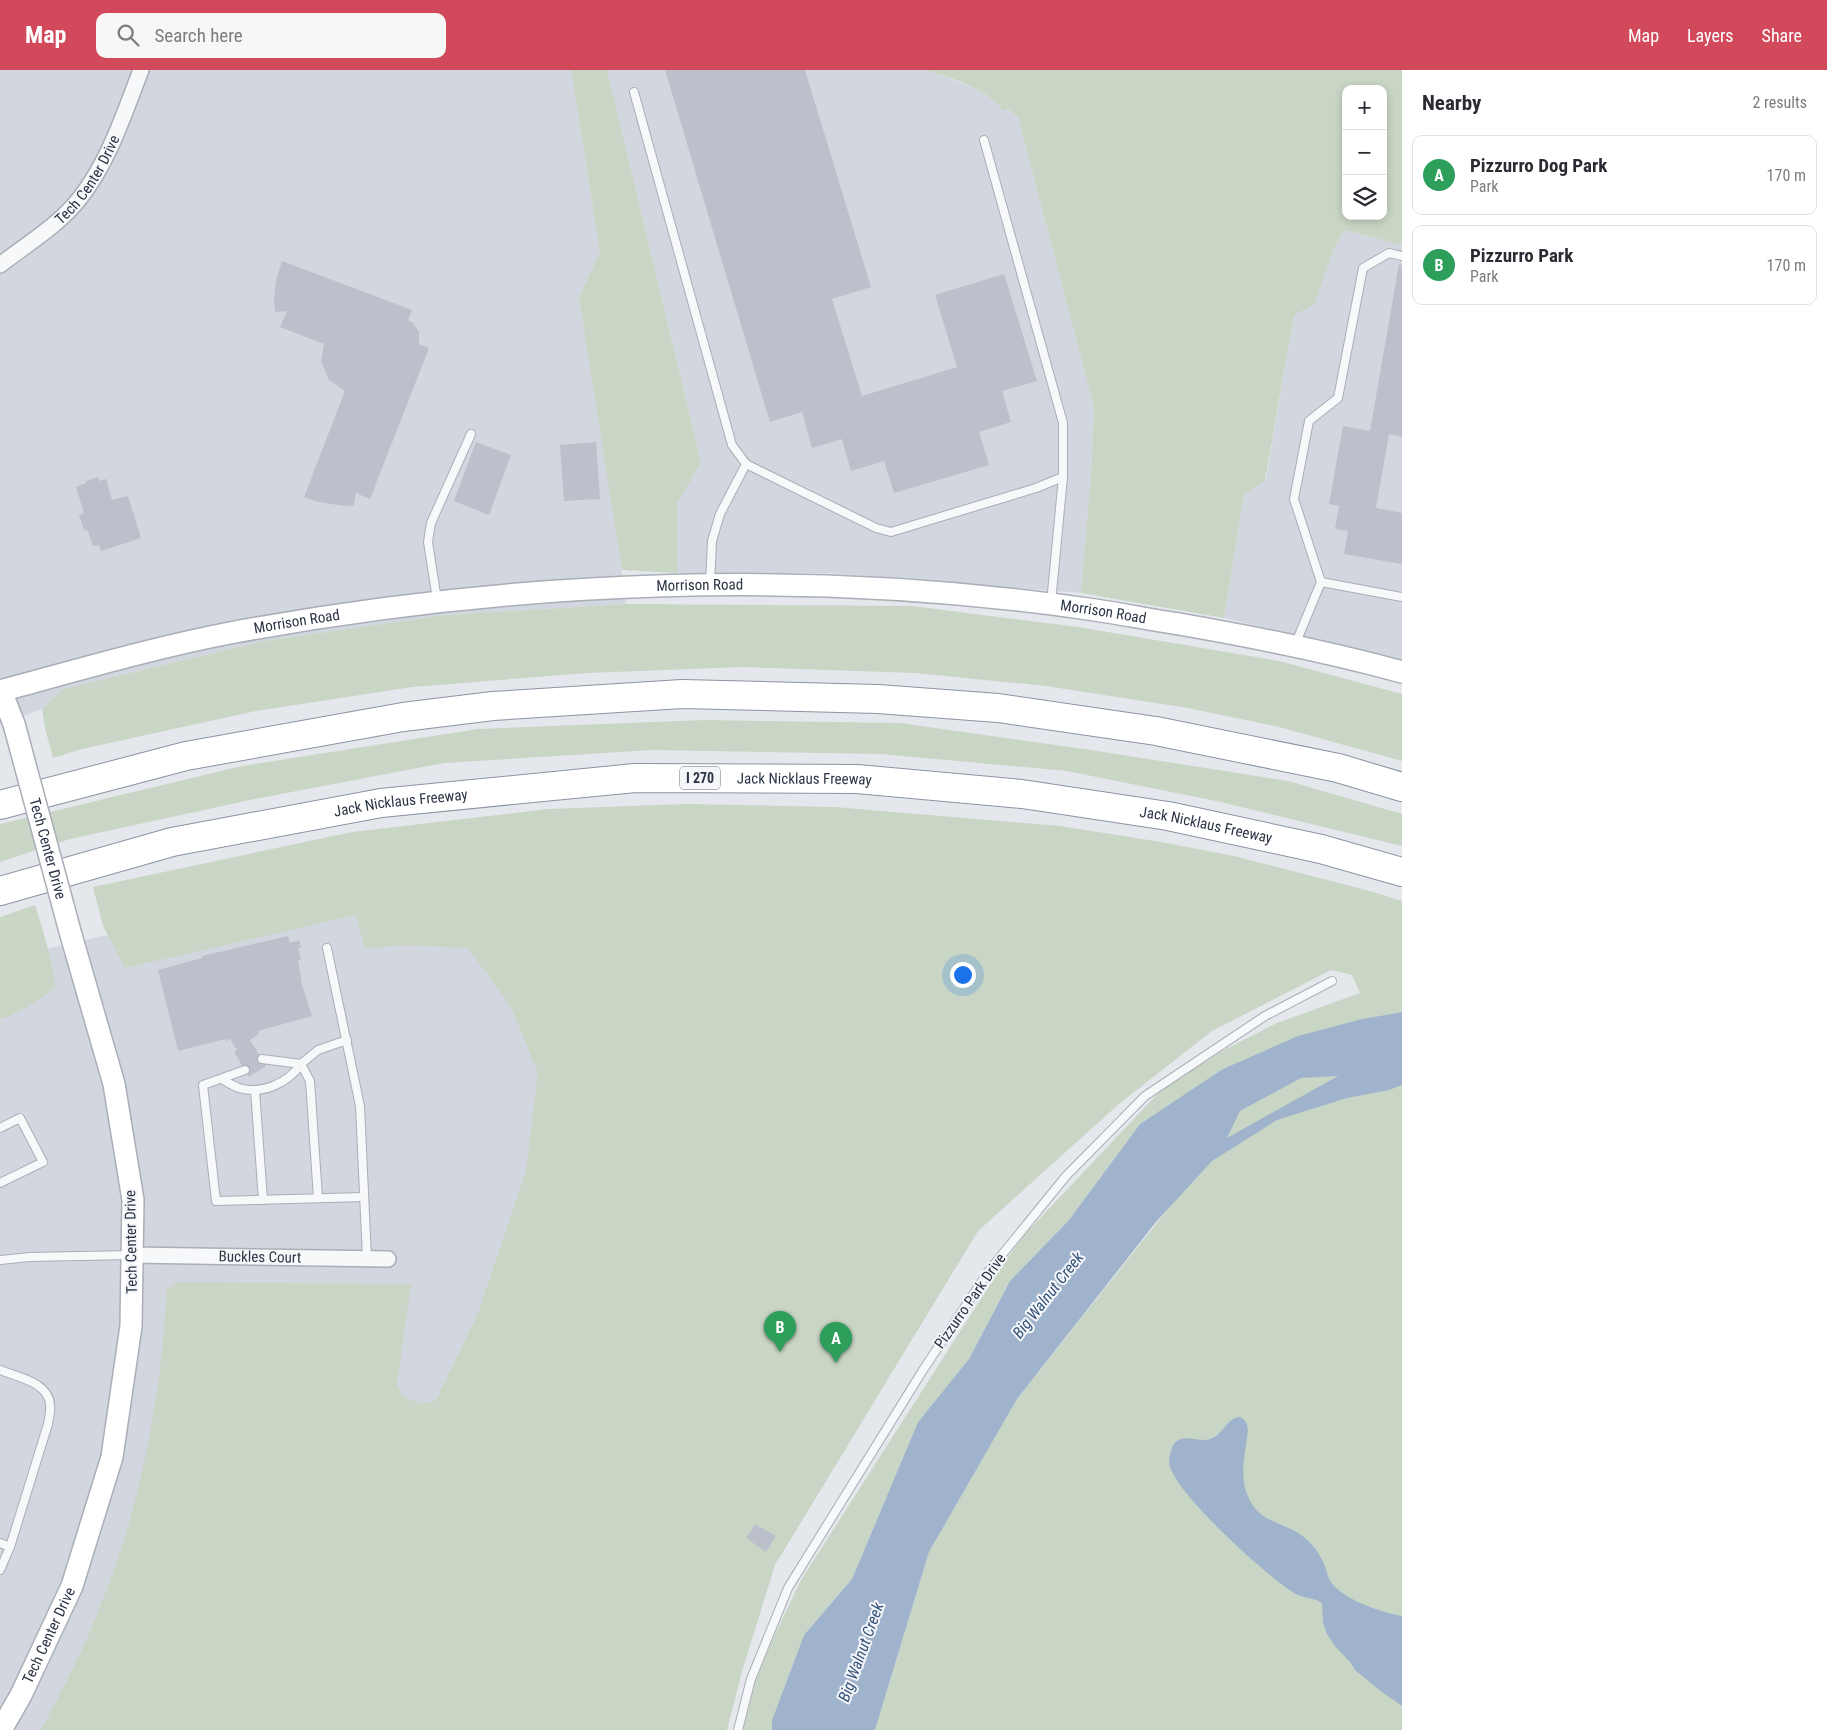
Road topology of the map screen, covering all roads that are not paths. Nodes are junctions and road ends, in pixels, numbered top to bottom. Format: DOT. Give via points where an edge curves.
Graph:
graph roads {
  1 [pos="141,70"];
  2 [pos="634,92"];
  3 [pos="984,140"];
  4 [pos="1402,256"];
  5 [pos="0,265"];
  6 [pos="471,434"];
  7 [pos="746,464"];
  8 [pos="1063,477"];
  9 [pos="1321,582"];
  10 [pos="710,586"];
  11 [pos="1402,597"];
  12 [pos="437,602"];
  13 [pos="1050,604"];
  14 [pos="1294,647"];
  15 [pos="1402,672"];
  16 [pos="0,690"];
  17 [pos="1402,786"];
  18 [pos="0,805"];
  19 [pos="1402,872"];
  20 [pos="0,891"];
  21 [pos="327,948"];
  22 [pos="1332,981"];
  23 [pos="346,1040"];
  24 [pos="262,1059"];
  25 [pos="301,1064"];
  26 [pos="245,1070"];
  27 [pos="222,1079"];
  28 [pos="255,1090"];
  29 [pos="0,1128"];
  30 [pos="0,1183"];
  31 [pos="364,1197"];
  32 [pos="318,1198"];
  33 [pos="264,1200"];
  34 [pos="132,1254"];
  35 [pos="367,1258"];
  36 [pos="388,1259"];
  37 [pos="0,1260"];
  38 [pos="0,1370"];
  39 [pos="0,1543"];
  40 [pos="10,1546"];
  41 [pos="0,1570"];
  42 [pos="1,1730"];
  43 [pos="738,1730"];
  1 -- 5 [label="street, Tech Center Drive" via="102,165 80,199 59,220"];
  2 -- 7 [label="lane" via="732,445"];
  3 -- 8 [label="lane" via="1063,423"];
  4 -- 9 [label="lane" via="1389,253 1363,268 1338,398 1309,421 1294,498"];
  6 -- 12 [label="lane" via="431,523 428,542"];
  7 -- 8 [label="lane" via="876,528 891,532"];
  7 -- 10 [label="lane" via="720,514 712,542"];
  8 -- 13 [label="lane"];
  9 -- 11 [label="lane"];
  9 -- 14 [label="lane"];
  10 -- 12 [label="street, Morrison Road" via="639,586"];
  10 -- 13 [label="street, Morrison Road" via="907,590"];
  12 -- 16 [label="street, Morrison Road" via="234,632"];
  13 -- 14 [label="street, Morrison Road"];
  14 -- 15 [label="street, Morrison Road"];
  16 -- 34 [label="street, Tech Center Drive, bridge" via="14,724 114,1084 133,1200"];
  17 -- 18 [label="highway" via="1338,768 1156,731 998,708 878,699 682,694 493,706 403,717 186,756"];
  19 -- 20 [label="highway, Jack Nicklaus Freeway / I 270" via="1321,849 1168,816 1022,794 857,779 636,778 381,803 172,842"];
  21 -- 23 [label="lane"];
  22 -- 43 [label="lane, Pizzurro Park Drive" via="1265,1016 1145,1096 1066,1176 988,1272 909,1392 788,1588 751,1679"];
  23 -- 25 [label="lane" via="318,1050"];
  23 -- 31 [label="lane" via="360,1106"];
  24 -- 25 [label="lane"];
  25 -- 28 [label="lane" via="294,1075 282,1082"];
  25 -- 32 [label="lane" via="310,1081"];
  26 -- 27 [label="lane"];
  27 -- 28 [label="lane" via="240,1088"];
  27 -- 33 [label="lane" via="203,1085 216,1201"];
  28 -- 33 [label="lane"];
  29 -- 30 [label="lane" via="20,1118 43,1162"];
  31 -- 32 [label="lane"];
  31 -- 35 [label="lane"];
  32 -- 33 [label="lane"];
  34 -- 35 [label="street, Buckles Court"];
  34 -- 37 [label="lane"];
  34 -- 42 [label="street, Tech Center Drive" via="131,1326 112,1457 72,1586"];
  35 -- 36 [label="street, Buckles Court"];
  38 -- 40 [label="lane" via="38,1385 49,1398 51,1406"];
  39 -- 40 [label="lane"];
  40 -- 41 [label="lane"];
}
